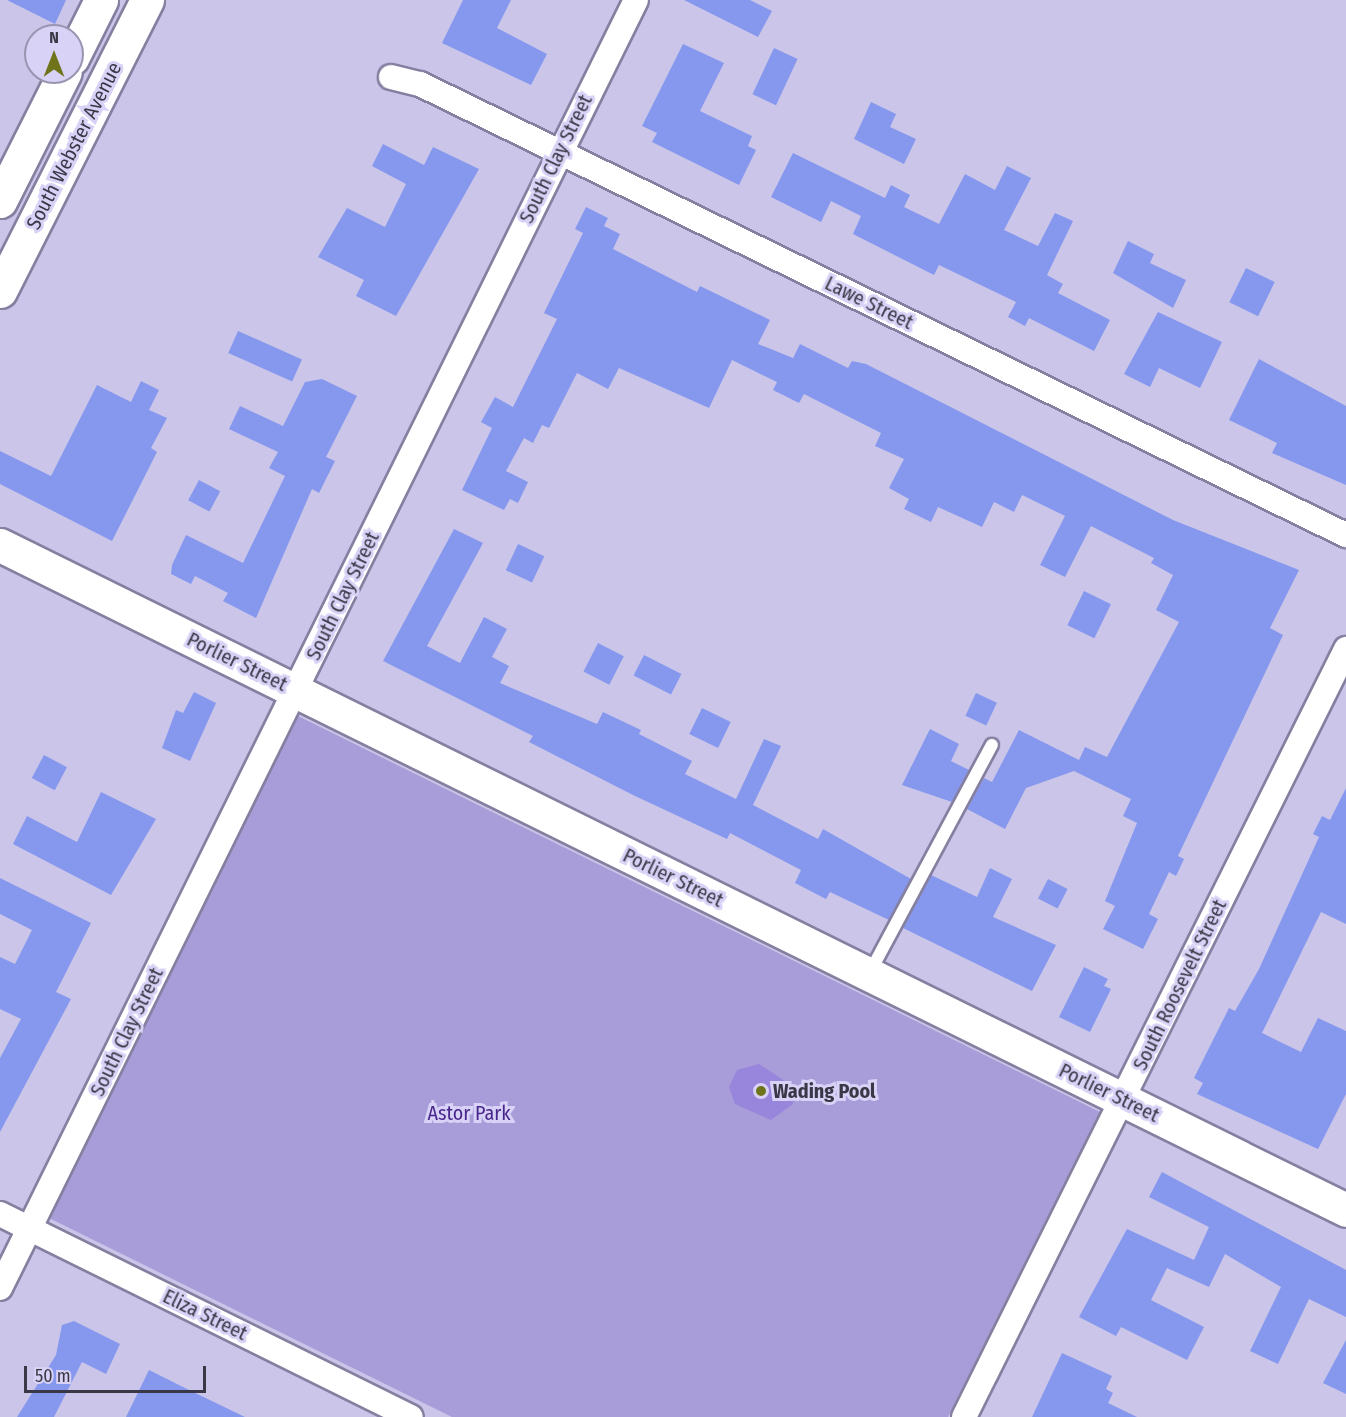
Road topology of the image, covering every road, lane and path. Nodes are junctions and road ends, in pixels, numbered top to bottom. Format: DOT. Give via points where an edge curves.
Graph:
graph roads {
  1 [pos="101,0"];
  2 [pos="147,0"];
  3 [pos="636,0"];
  4 [pos="84,34"];
  5 [pos="391,77"];
  6 [pos="59,84"];
  7 [pos="559,152"];
  8 [pos="0,201"];
  9 [pos="0,291"];
  10 [pos="1346,535"];
  11 [pos="0,545"];
  12 [pos="1346,649"];
  13 [pos="296,692"];
  14 [pos="992,745"];
  15 [pos="869,975"];
  16 [pos="1123,1100"];
  17 [pos="1346,1210"];
  18 [pos="0,1214"];
  19 [pos="30,1229"];
  20 [pos="0,1288"];
  21 [pos="411,1417"];
  22 [pos="964,1417"];
  1 -- 4 [label="street"];
  2 -- 9 [label="street, South Webster Avenue"];
  3 -- 7 [label="street, South Clay Street"];
  5 -- 7 [label="street, Lawe Street" via="420,84"];
  6 -- 8 [label="street, South Webster Avenue"];
  7 -- 10 [label="street, Lawe Street"];
  7 -- 13 [label="street, South Clay Street"];
  11 -- 13 [label="street, Porlier Street"];
  12 -- 16 [label="street, South Roosevelt Street"];
  13 -- 15 [label="street, Porlier Street"];
  13 -- 19 [label="street, South Clay Street"];
  14 -- 15 [label="lane"];
  15 -- 16 [label="street, Porlier Street"];
  16 -- 17 [label="street, Porlier Street"];
  16 -- 22 [label="street, South Roosevelt Street"];
  18 -- 19 [label="street, Eliza Street"];
  19 -- 20 [label="street, South Clay Street"];
  19 -- 21 [label="street, Eliza Street"];
}
